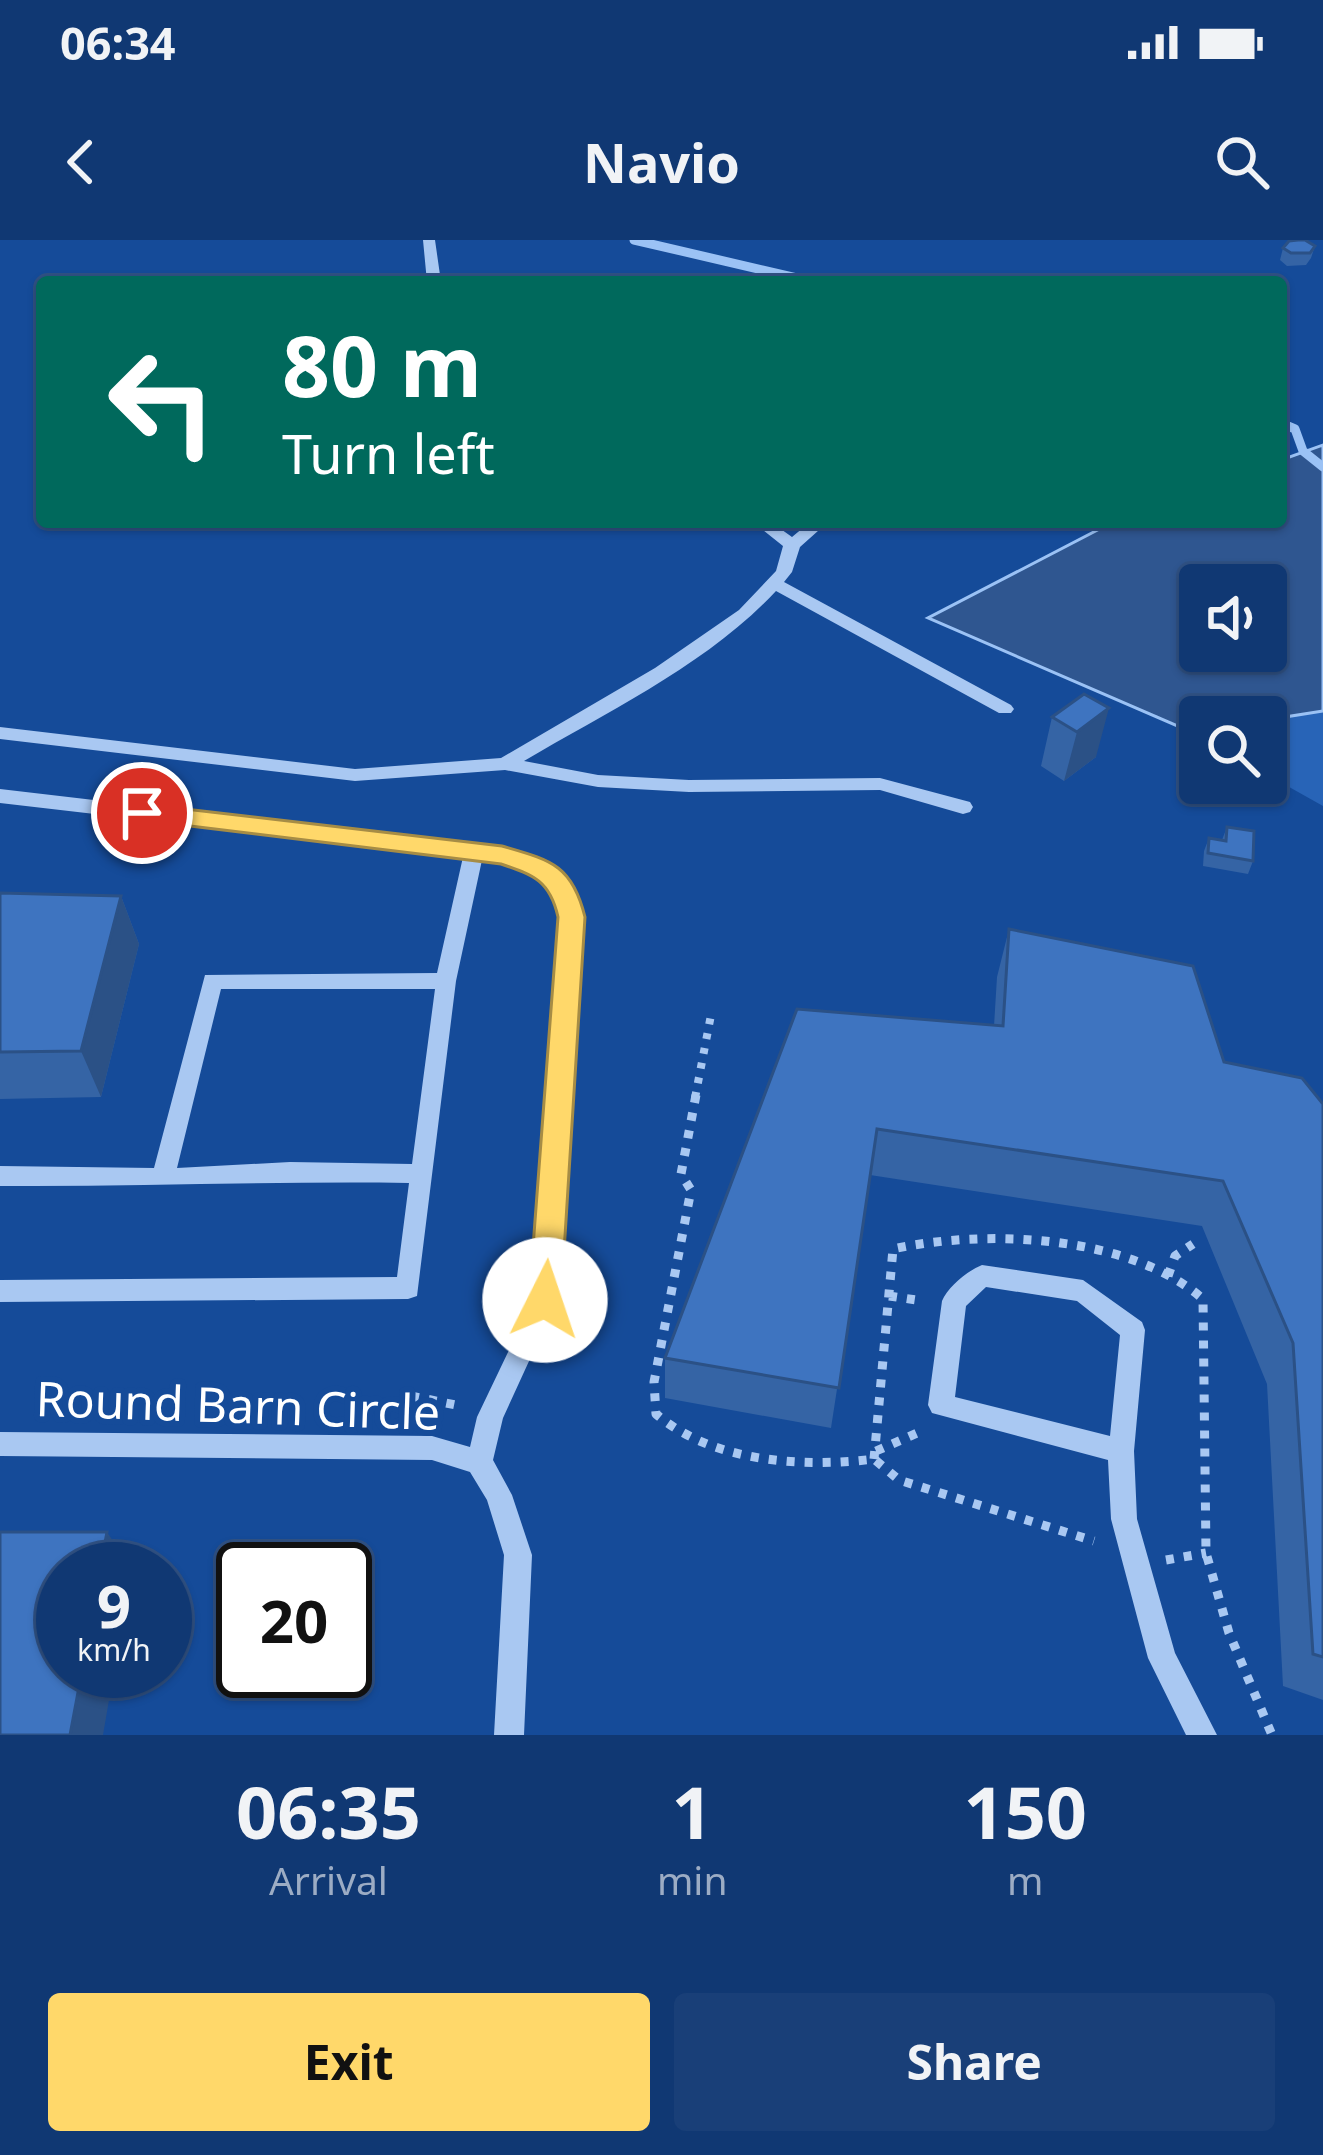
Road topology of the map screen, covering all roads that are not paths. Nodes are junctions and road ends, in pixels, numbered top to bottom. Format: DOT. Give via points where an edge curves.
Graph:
graph roads {
  1 [pos="429,240"];
  2 [pos="433,276"];
  3 [pos="769,528"];
  4 [pos="812,528"];
  5 [pos="792,544"];
  6 [pos="774,583"];
  7 [pos="1005,709"];
  8 [pos="0,733"];
  9 [pos="505,764"];
  10 [pos="0,796"];
  11 [pos="963,808"];
  12 [pos="474,853"];
  13 [pos="446,981"];
  14 [pos="422,1174"];
  15 [pos="0,1176"];
  16 [pos="163,1178"];
  17 [pos="0,1291"];
  18 [pos="0,1444"];
  19 [pos="1121,1451"];
  20 [pos="479,1462"];
  21 [pos="509,1735"];
  22 [pos="1202,1735"];
  1 -- 2 [label="street"];
  3 -- 5 [label="street"];
  4 -- 5 [label="street"];
  5 -- 6 [label="street"];
  6 -- 7 [label="street"];
  6 -- 9 [label="street" via="745,614 661,672"];
  8 -- 9 [label="street" via="355,775"];
  9 -- 11 [label="street" via="689,786 880,784"];
  10 -- 12 [label="street"];
  12 -- 13 [label="street"];
  12 -- 20 [label="street" via="548,869 572,917 545,1300 490,1418"];
  13 -- 14 [label="street"];
  13 -- 16 [label="street" via="212,981"];
  14 -- 16 [label="street"];
  14 -- 17 [label="street" via="408,1288"];
  15 -- 16 [label="street"];
  18 -- 20 [label="street, Round Barn Circle" via="433,1448"];
  19 -- 19 [label="street" via="1133,1330 1083,1291 982,1276 954,1301 941,1405"];
  19 -- 22 [label="street" via="1124,1520 1162,1658"];
  20 -- 21 [label="street, Round Barn Circle" via="518,1555"];
}
